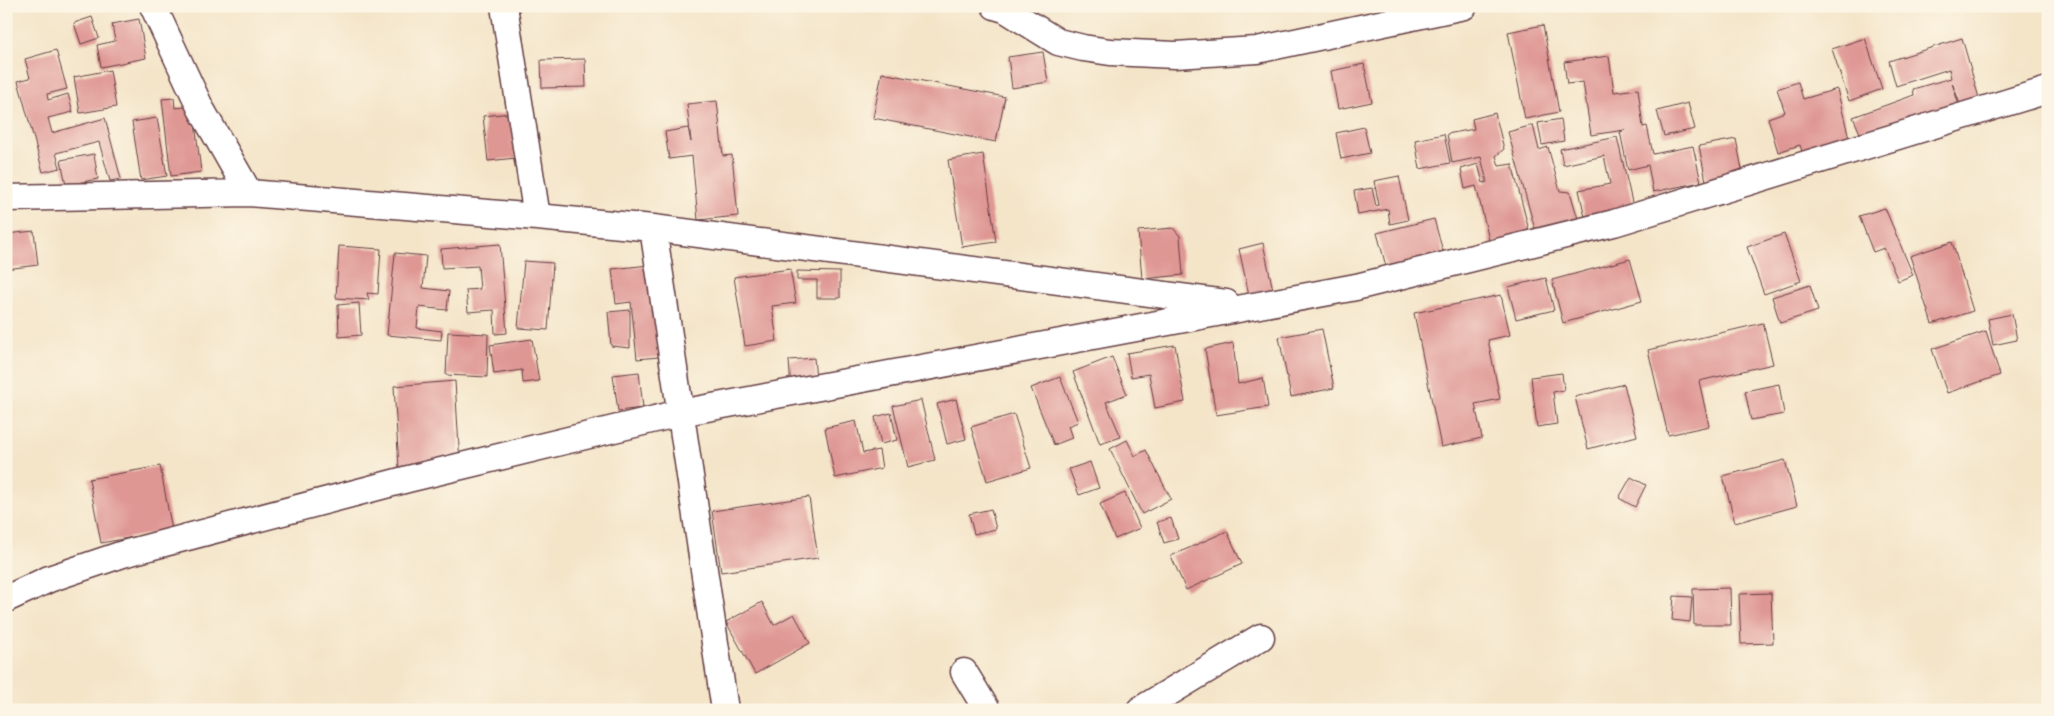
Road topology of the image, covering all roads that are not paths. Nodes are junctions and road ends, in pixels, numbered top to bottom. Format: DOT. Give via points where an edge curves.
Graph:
graph roads {
  1 [pos="153,6"];
  2 [pos="504,6"];
  3 [pos="996,6"];
  4 [pos="1464,6"];
  5 [pos="2048,90"];
  6 [pos="248,193"];
  7 [pos="6,198"];
  8 [pos="537,217"];
  9 [pos="653,228"];
  10 [pos="1251,306"];
  11 [pos="680,413"];
  12 [pos="6,599"];
  13 [pos="1261,637"];
  14 [pos="964,672"];
  15 [pos="725,710"];
  16 [pos="987,710"];
  17 [pos="1140,710"];
  1 -- 6 [label="street" via="200,109"];
  2 -- 8 [label="street"];
  3 -- 4 [label="street" via="1058,42 1110,52 1175,55 1257,50"];
  5 -- 10 [label="street" via="1614,224 1356,287"];
  6 -- 7 [label="street"];
  6 -- 8 [label="street"];
  8 -- 9 [label="street"];
  9 -- 10 [label="street"];
  9 -- 11 [label="street"];
  10 -- 11 [label="street"];
  11 -- 12 [label="street" via="408,479 123,554 49,579"];
  11 -- 15 [label="street"];
  13 -- 17 [label="street"];
  14 -- 16 [label="street"];
}
